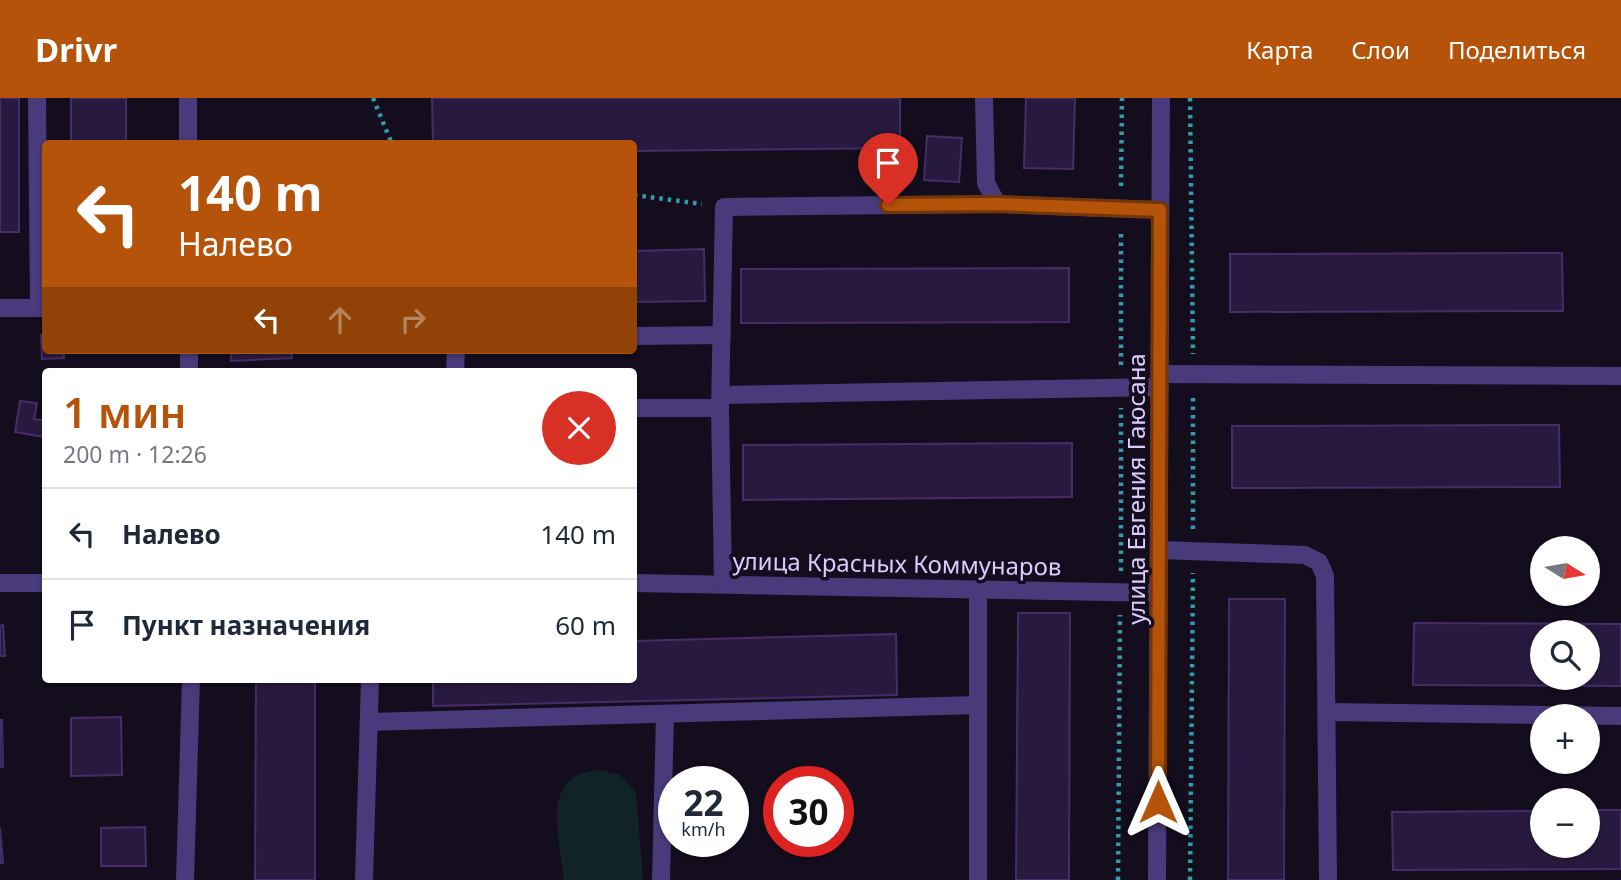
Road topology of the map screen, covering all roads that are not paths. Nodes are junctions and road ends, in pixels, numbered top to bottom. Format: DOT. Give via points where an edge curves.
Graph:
graph roads {
  1 [pos="37,98"];
  2 [pos="188,98"];
  3 [pos="984,98"];
  4 [pos="1161,98"];
  5 [pos="188,140"];
  6 [pos="997,204"];
  7 [pos="1160,210"];
  8 [pos="0,308"];
  9 [pos="42,308"];
  10 [pos="722,335"];
  11 [pos="637,336"];
  12 [pos="1621,376"];
  13 [pos="1160,380"];
  14 [pos="720,401"];
  15 [pos="637,408"];
  16 [pos="1159,550"];
  17 [pos="0,583"];
  18 [pos="42,583"];
  19 [pos="637,583"];
  20 [pos="723,583"];
  21 [pos="978,589"];
  22 [pos="1159,593"];
  23 [pos="191,683"];
  24 [pos="370,683"];
  25 [pos="978,705"];
  26 [pos="1327,712"];
  27 [pos="665,714"];
  28 [pos="1621,716"];
  29 [pos="369,722"];
  30 [pos="185,880"];
  31 [pos="364,880"];
  32 [pos="661,880"];
  33 [pos="978,880"];
  34 [pos="1157,880"];
  35 [pos="1328,880"];
  1 -- 9 [label="street"];
  2 -- 5 [label="street"];
  3 -- 6 [label="street" via="986,183"];
  4 -- 7 [label="street, улица Евгения Гаюсана"];
  6 -- 7 [label="street"];
  6 -- 10 [label="street" via="724,207"];
  7 -- 13 [label="street, улица Евгения Гаюсана"];
  8 -- 9 [label="street"];
  10 -- 11 [label="street"];
  10 -- 14 [label="street"];
  12 -- 13 [label="street" via="1194,374"];
  13 -- 14 [label="street" via="1121,387"];
  13 -- 16 [label="street, улица Евгения Гаюсана"];
  14 -- 15 [label="street"];
  14 -- 20 [label="street"];
  16 -- 22 [label="street, улица Евгения Гаюсана"];
  16 -- 26 [label="street" via="1305,555 1319,562 1325,576"];
  17 -- 18 [label="street"];
  19 -- 20 [label="street, улица Красных Коммунаров"];
  20 -- 21 [label="street, улица Красных Коммунаров"];
  21 -- 22 [label="street, улица Красных Коммунаров"];
  21 -- 25 [label="street"];
  22 -- 34 [label="street, улица Евгения Гаюсана"];
  23 -- 30 [label="street"];
  24 -- 29 [label="street"];
  25 -- 27 [label="street"];
  25 -- 33 [label="street"];
  26 -- 28 [label="street"];
  26 -- 35 [label="street"];
  27 -- 29 [label="street"];
  27 -- 32 [label="street"];
  29 -- 31 [label="street"];
}
